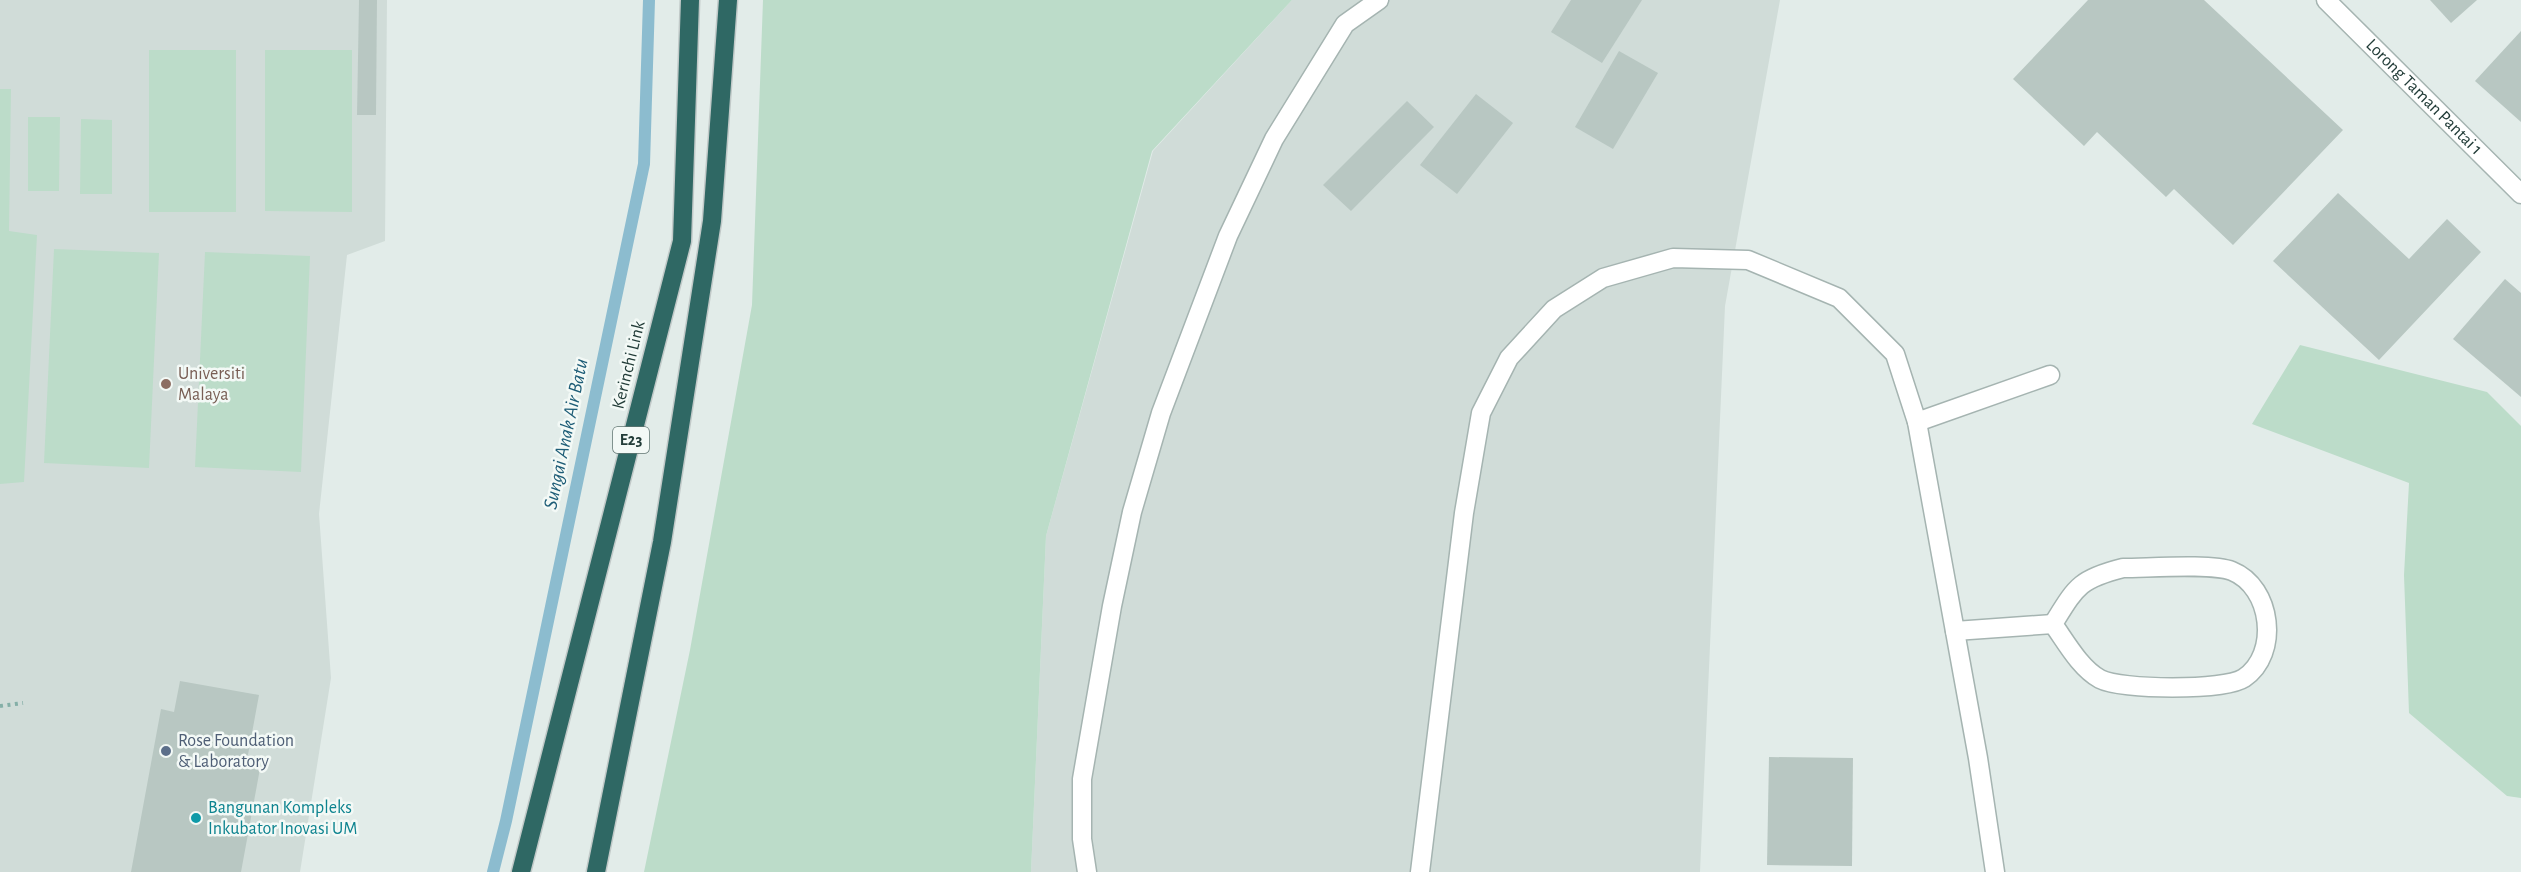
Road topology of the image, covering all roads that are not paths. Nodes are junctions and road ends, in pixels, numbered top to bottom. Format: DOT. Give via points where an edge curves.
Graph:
graph roads {
  1 [pos="690,0"];
  2 [pos="728,0"];
  3 [pos="1378,0"];
  4 [pos="2326,0"];
  5 [pos="2521,194"];
  6 [pos="2050,375"];
  7 [pos="1917,422"];
  8 [pos="2053,624"];
  9 [pos="1955,631"];
  10 [pos="521,872"];
  11 [pos="596,872"];
  12 [pos="1087,872"];
  13 [pos="1420,872"];
  14 [pos="1995,872"];
  1 -- 10 [label="highway, Kerinchi Link / E23" via="682,241"];
  2 -- 11 [label="highway, E23" via="712,221 662,542"];
  3 -- 12 [label="street" via="1345,24 1274,139 1228,236 1161,413 1130,524 1082,779 1082,839"];
  4 -- 5 [label="street, Lorong Taman Pantai 1"];
  6 -- 7 [label="street"];
  7 -- 9 [label="street"];
  7 -- 13 [label="street" via="1895,354 1839,298 1748,260 1673,258 1603,278 1554,309 1509,358 1482,413 1464,513"];
  8 -- 8 [label="street" via="2075,588 2101,573 2123,568 2215,568 2245,578 2256,590 2263,604 2266,636 2256,666 2244,678 2230,684 2124,685 2101,680 2091,672"];
  8 -- 9 [label="street"];
  9 -- 14 [label="street"];
}
